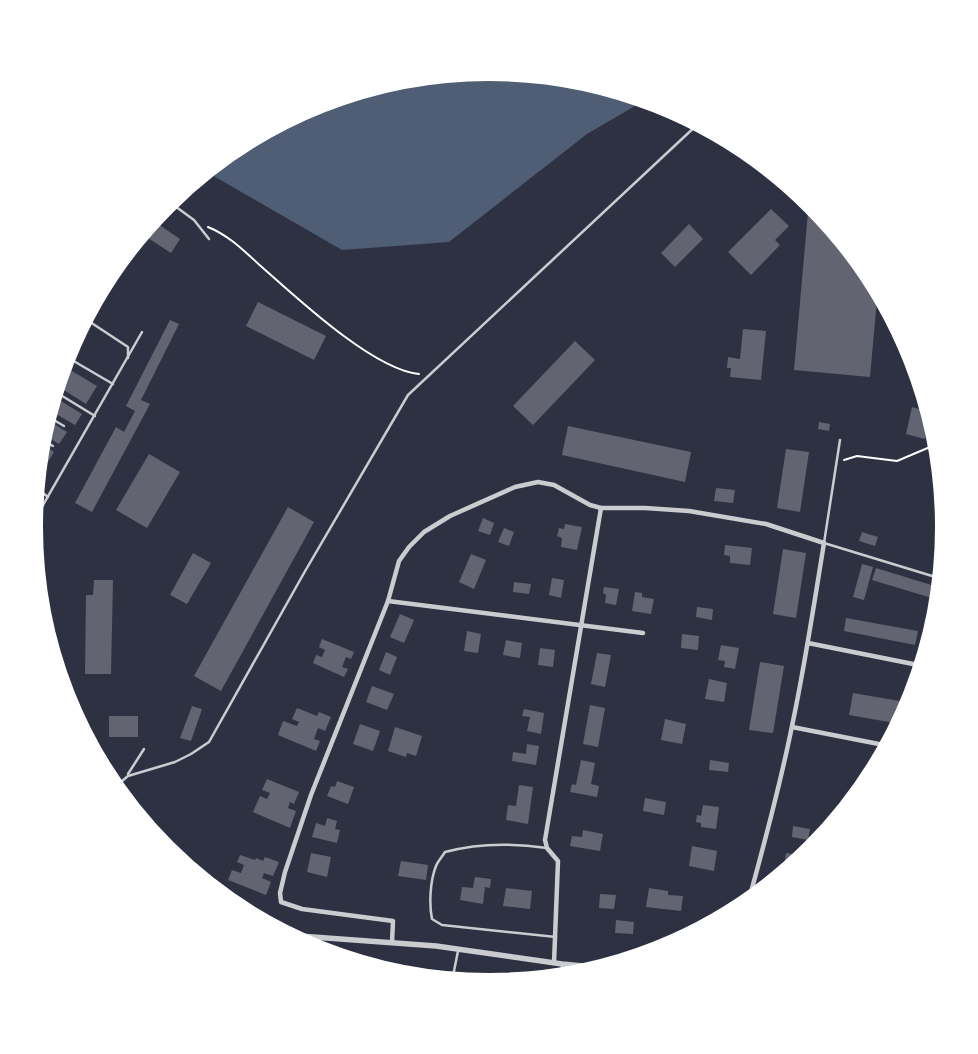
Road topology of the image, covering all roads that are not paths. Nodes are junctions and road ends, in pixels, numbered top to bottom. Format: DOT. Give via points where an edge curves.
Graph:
graph roads {
  1 [pos="694,127"];
  2 [pos="176,206"];
  3 [pos="209,239"];
  4 [pos="89,322"];
  5 [pos="142,332"];
  6 [pos="128,359"];
  7 [pos="72,360"];
  8 [pos="113,384"];
  9 [pos="60,395"];
  10 [pos="95,416"];
  11 [pos="53,420"];
  12 [pos="64,426"];
  13 [pos="840,440"];
  14 [pos="48,443"];
  15 [pos="53,446"];
  16 [pos="42,492"];
  17 [pos="48,497"];
  18 [pos="601,508"];
  19 [pos="41,510"];
  20 [pos="824,543"];
  21 [pos="935,577"];
  22 [pos="388,601"];
  23 [pos="581,626"];
  24 [pos="643,633"];
  25 [pos="808,644"];
  26 [pos="916,665"];
  27 [pos="792,728"];
  28 [pos="882,745"];
  29 [pos="144,749"];
  30 [pos="128,776"];
  31 [pos="121,782"];
  32 [pos="547,848"];
  33 [pos="751,890"];
  34 [pos="304,936"];
  35 [pos="556,937"];
  36 [pos="392,942"];
  37 [pos="458,948"];
  38 [pos="554,963"];
  39 [pos="562,964"];
  40 [pos="582,966"];
  41 [pos="562,970"];
  42 [pos="453,974"];
  1 -- 30 [label="lane" via="408,395 209,742 175,762"];
  2 -- 3 [label="lane" via="194,220"];
  4 -- 6 [label="lane" via="128,347"];
  5 -- 6 [label="lane"];
  6 -- 8 [label="lane"];
  7 -- 8 [label="lane"];
  8 -- 10 [label="lane"];
  9 -- 10 [label="lane"];
  10 -- 17 [label="lane"];
  11 -- 12 [label="lane"];
  13 -- 20 [label="lane"];
  14 -- 15 [label="lane"];
  16 -- 17 [label="lane"];
  17 -- 19 [label="lane"];
  18 -- 20 [label="street" via="689,511 766,524"];
  18 -- 22 [label="street" via="554,485 538,482 515,487 450,516 424,532 399,561"];
  18 -- 23 [label="street"];
  20 -- 21 [label="lane"];
  20 -- 25 [label="street"];
  22 -- 23 [label="street"];
  22 -- 36 [label="street" via="311,795 280,893 281,902 302,909 393,921"];
  23 -- 24 [label="street"];
  23 -- 32 [label="street" via="545,840"];
  25 -- 26 [label="street"];
  25 -- 27 [label="street"];
  27 -- 28 [label="street"];
  27 -- 33 [label="street"];
  29 -- 30 [label="lane"];
  30 -- 31 [label="lane"];
  32 -- 35 [label="street" via="558,861"];
  32 -- 35 [label="lane" via="520,844 445,852 433,875 430,910 432,919 442,925"];
  34 -- 36 [label="street"];
  35 -- 38 [label="street"];
  36 -- 37 [label="street"];
  37 -- 38 [label="street"];
  37 -- 42 [label="lane"];
  38 -- 39 [label="street"];
  39 -- 40 [label="street"];
  39 -- 41 [label="lane"];
}
